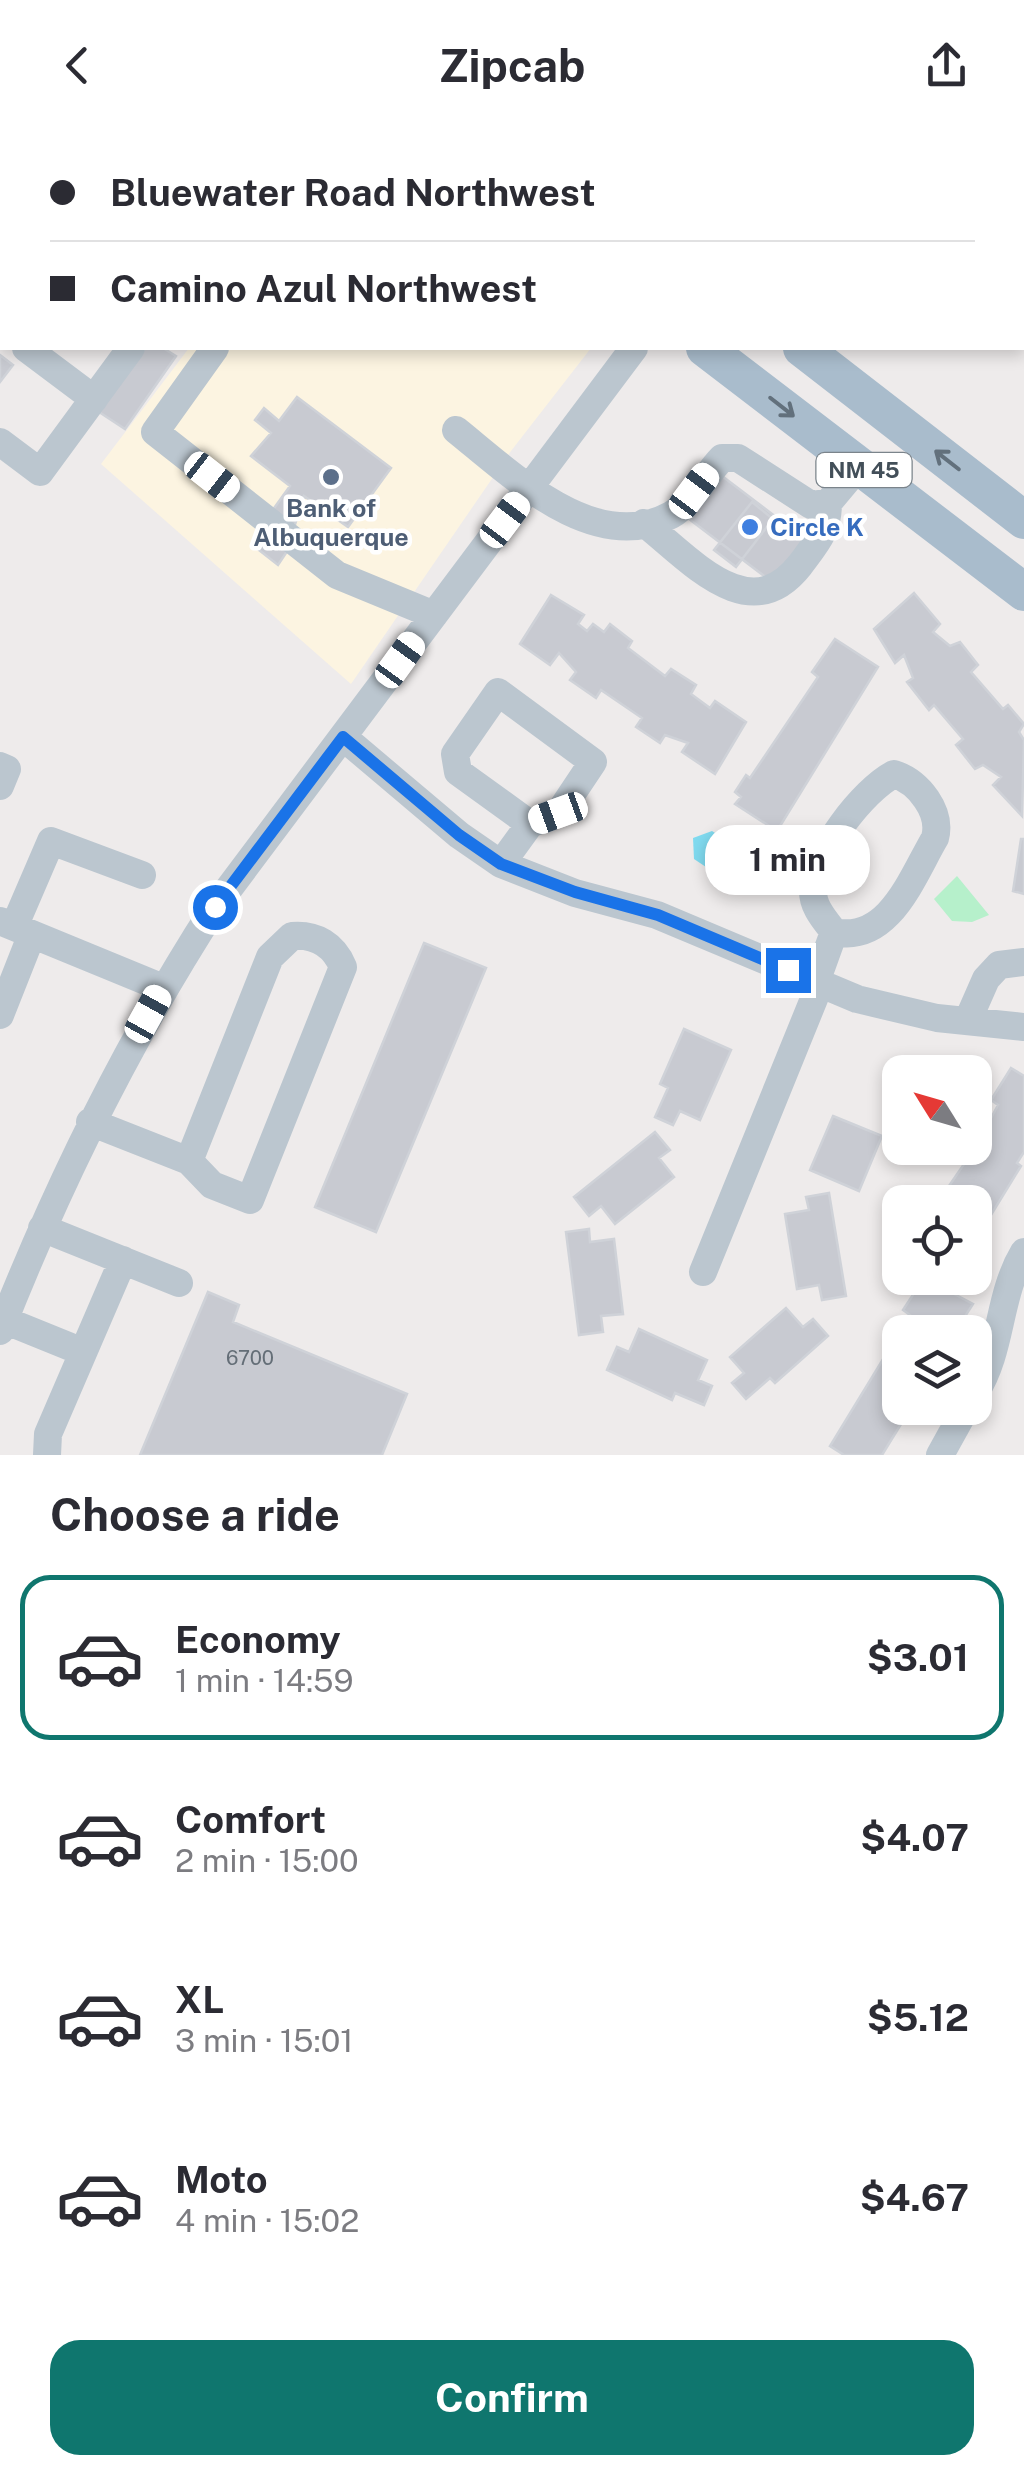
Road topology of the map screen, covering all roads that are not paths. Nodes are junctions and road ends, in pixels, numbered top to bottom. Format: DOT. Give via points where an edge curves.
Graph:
graph roads {
  1 [pos="29,350"];
  2 [pos="131,350"];
  3 [pos="214,350"];
  4 [pos="632,350"];
  5 [pos="708,350"];
  6 [pos="805,350"];
  7 [pos="94,399"];
  8 [pos="456,430"];
  9 [pos="0,442"];
  10 [pos="859,466"];
  11 [pos="529,488"];
  12 [pos="828,503"];
  13 [pos="1024,520"];
  14 [pos="644,524"];
  15 [pos="1024,592"];
  16 [pos="434,616"];
  17 [pos="343,737"];
  18 [pos="0,766"];
  19 [pos="0,786"];
  20 [pos="530,824"];
  21 [pos="501,864"];
  22 [pos="142,875"];
  23 [pos="15,927"];
  24 [pos="834,932"];
  25 [pos="1024,962"];
  26 [pos="818,983"];
  27 [pos="163,988"];
  28 [pos="0,1015"];
  29 [pos="968,1020"];
  30 [pos="1024,1027"];
  31 [pos="90,1122"];
  32 [pos="189,1161"];
  33 [pos="42,1228"];
  34 [pos="1024,1252"];
  35 [pos="123,1260"];
  36 [pos="704,1272"];
  37 [pos="178,1282"];
  38 [pos="1016,1288"];
  39 [pos="2,1325"];
  40 [pos="83,1352"];
  41 [pos="992,1356"];
  42 [pos="957,1425"];
  43 [pos="47,1455"];
  44 [pos="940,1455"];
  1 -- 7 [label="street"];
  2 -- 7 [label="street"];
  3 -- 16 [label="street" via="155,432 337,575"];
  4 -- 11 [label="street"];
  5 -- 10 [label="main road, NM 45, one-way"];
  13 -- 6 [label="main road, NM 45, one-way"];
  7 -- 9 [label="street" via="40,472"];
  8 -- 11 [label="street"];
  10 -- 12 [label="street"];
  10 -- 15 [label="main road, NM 45"];
  11 -- 14 [label="street" via="603,527"];
  11 -- 16 [label="street"];
  12 -- 14 [label="street" via="811,505 738,458 722,458 673,514"];
  12 -- 14 [label="street" via="828,529 788,580 756,594 733,589"];
  16 -- 17 [label="street"];
  17 -- 21 [label="street"];
  17 -- 27 [label="street"];
  18 -- 19 [label="street" via="7,769"];
  20 -- 20 [label="street" via="458,772 455,754 498,692 593,762 558,813"];
  20 -- 21 [label="street"];
  21 -- 26 [label="street" via="658,915"];
  22 -- 23 [label="street" via="52,841"];
  23 -- 27 [label="street"];
  23 -- 28 [label="street"];
  24 -- 24 [label="street" via="815,906 812,888 832,842 878,782 894,774 906,778 935,811 935,838 889,916 863,933"];
  24 -- 26 [label="street"];
  25 -- 29 [label="street" via="999,964"];
  26 -- 29 [label="street" via="884,1008"];
  26 -- 36 [label="street"];
  27 -- 31 [label="street"];
  29 -- 30 [label="street"];
  31 -- 32 [label="street"];
  31 -- 33 [label="street"];
  32 -- 32 [label="street" via="212,1184 250,1200 343,967 324,942 292,936 270,957"];
  33 -- 35 [label="street"];
  33 -- 39 [label="street"];
  34 -- 38 [label="street"];
  35 -- 37 [label="street"];
  35 -- 40 [label="street"];
  38 -- 41 [label="street"];
  39 -- 40 [label="street"];
  40 -- 43 [label="street" via="48,1434"];
  42 -- 44 [label="street"];
}
